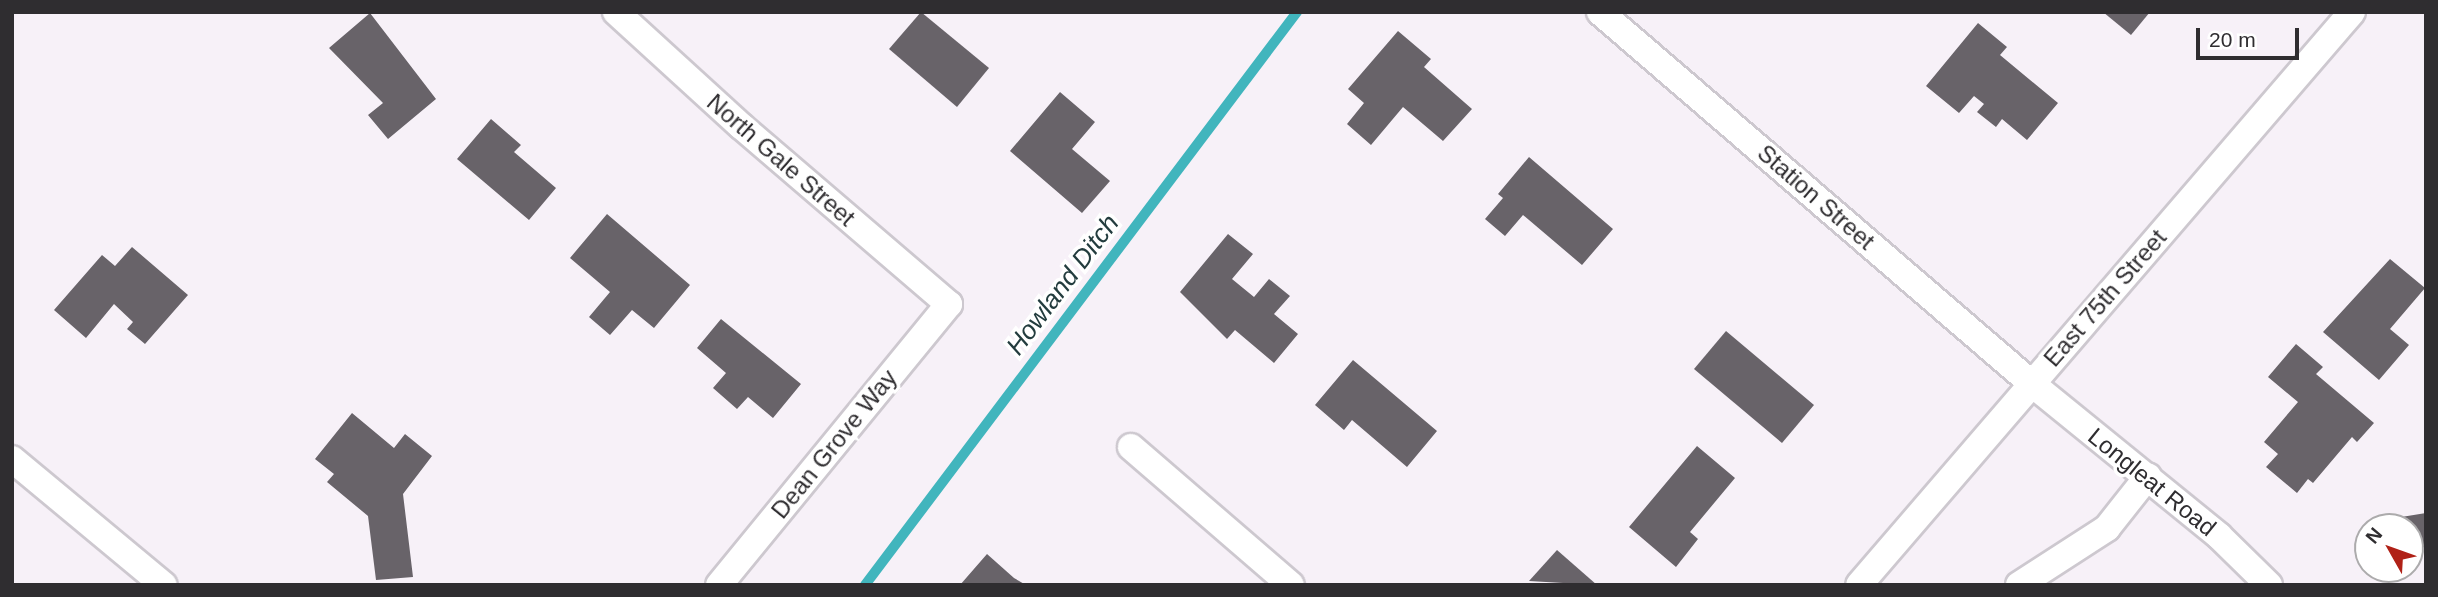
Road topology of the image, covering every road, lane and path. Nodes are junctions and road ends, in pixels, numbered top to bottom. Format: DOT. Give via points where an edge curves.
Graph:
graph roads {
  1 [pos="616,12"];
  2 [pos="1600,12"];
  3 [pos="2352,12"];
  4 [pos="949,304"];
  5 [pos="2031,383"];
  6 [pos="1131,447"];
  7 [pos="12,459"];
  8 [pos="2148,476"];
  9 [pos="164,585"];
  10 [pos="719,585"];
  11 [pos="1291,585"];
  12 [pos="1858,585"];
  13 [pos="2019,585"];
  14 [pos="2269,585"];
  1 -- 4 [label="street, North Gale Street"];
  2 -- 5 [label="street, Station Street"];
  3 -- 5 [label="street, East 75th Street"];
  4 -- 10 [label="street, Dean Grove Way"];
  5 -- 8 [label="street, Longleat Road"];
  5 -- 12 [label="street, East 75th Street"];
  6 -- 11 [label="street"];
  7 -- 9 [label="street"];
  8 -- 13 [label="street" via="2107,528"];
  8 -- 14 [label="street, Longleat Road"];
}
